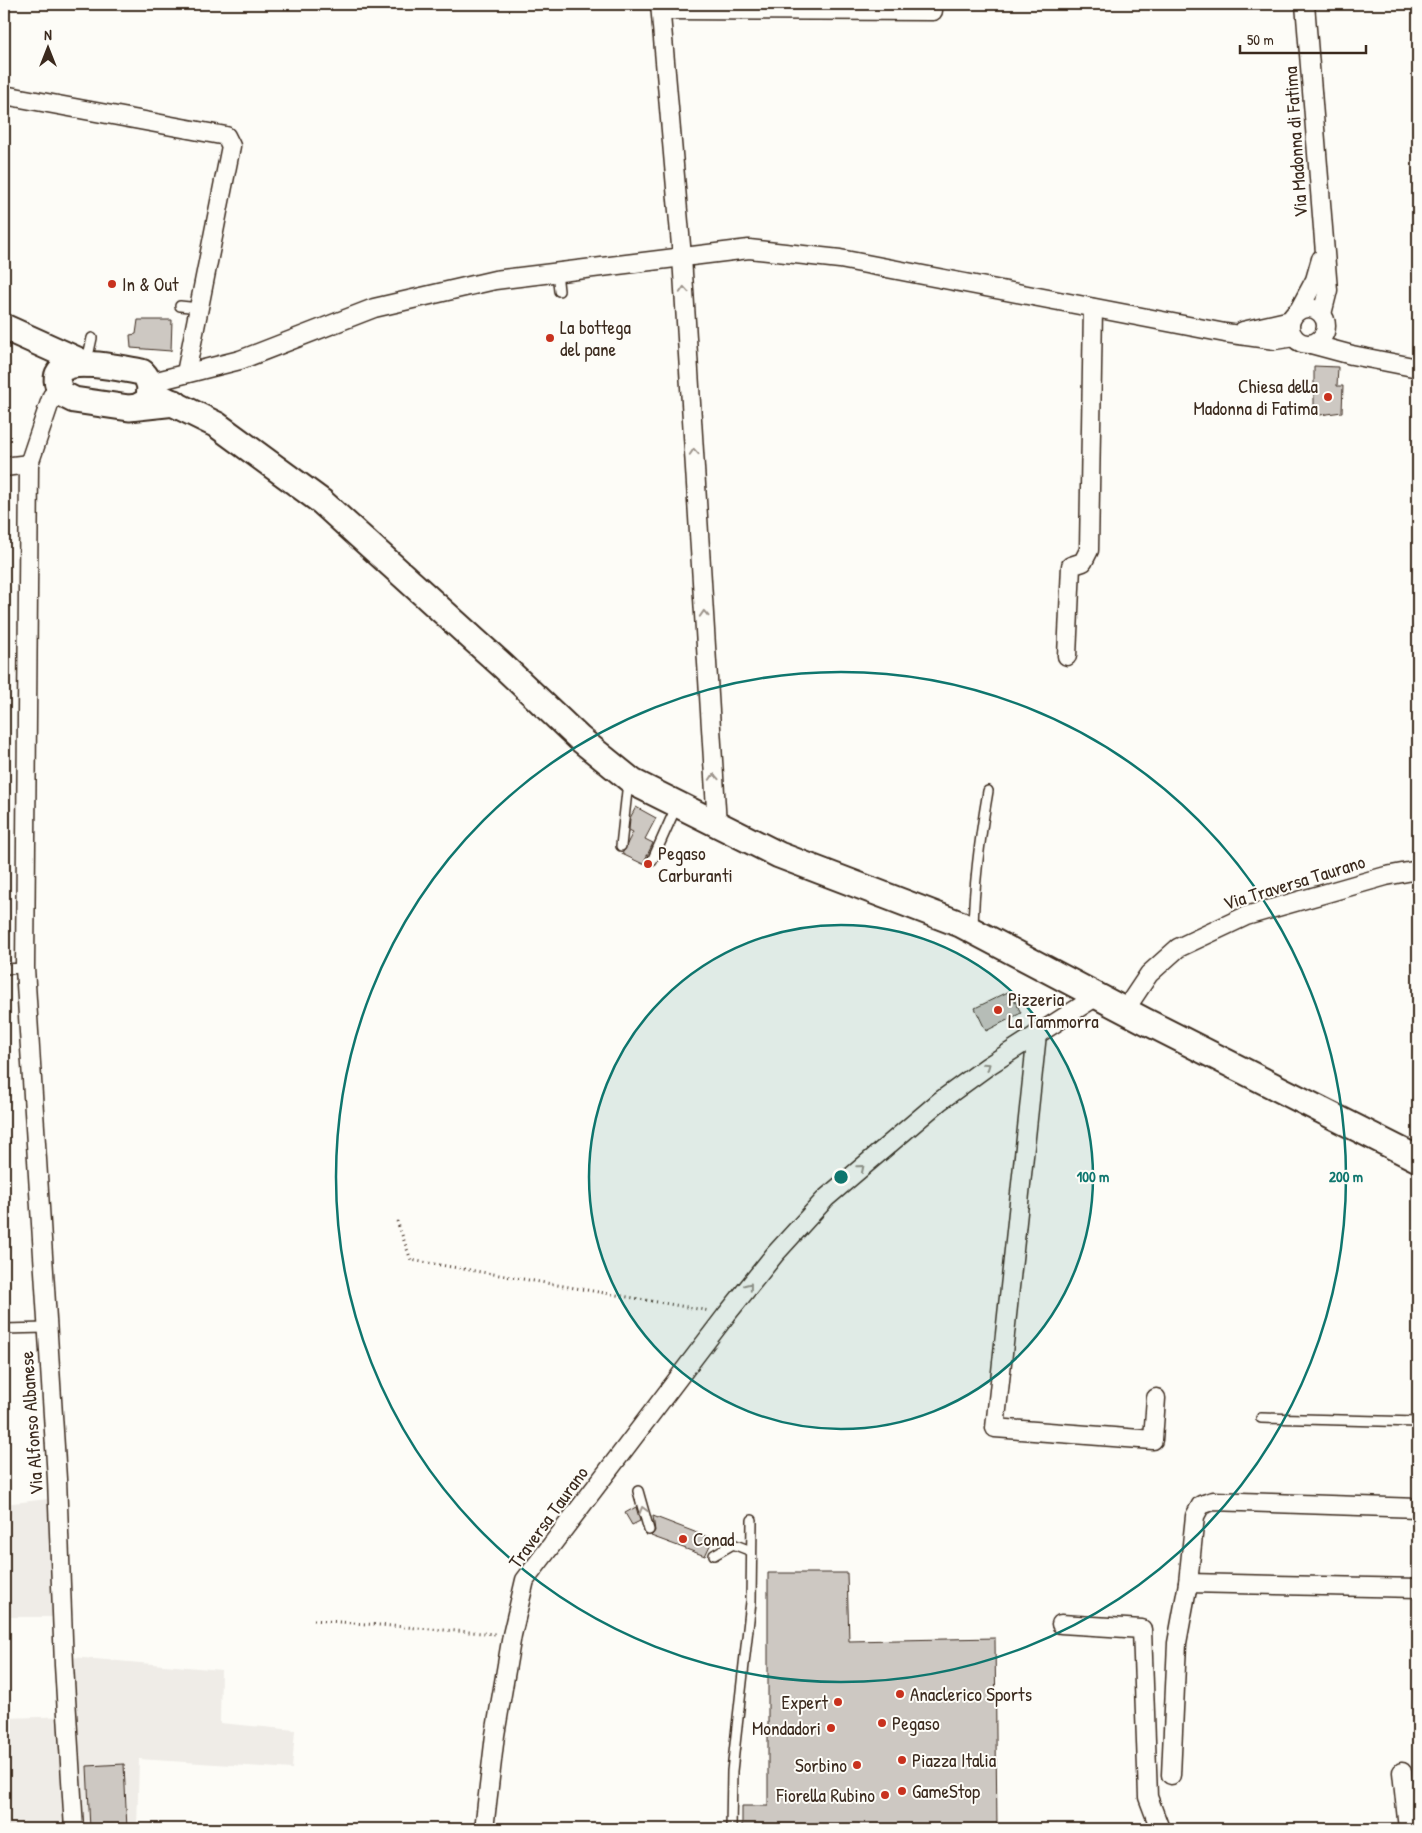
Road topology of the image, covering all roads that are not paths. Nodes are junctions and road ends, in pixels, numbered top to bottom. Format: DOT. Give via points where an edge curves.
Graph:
graph roads {
  1 [pos="1305,4"];
  2 [pos="660,7"];
  3 [pos="933,12"];
  4 [pos="4,95"];
  5 [pos="1324,247"];
  6 [pos="682,257"];
  7 [pos="558,272"];
  8 [pos="559,291"];
  9 [pos="180,306"];
  10 [pos="199,308"];
  11 [pos="1093,308"];
  12 [pos="1324,320"];
  13 [pos="1294,322"];
  14 [pos="4,328"];
  15 [pos="27,338"];
  16 [pos="92,338"];
  17 [pos="1311,344"];
  18 [pos="1352,356"];
  19 [pos="86,364"];
  20 [pos="1418,368"];
  21 [pos="183,374"];
  22 [pos="145,388"];
  23 [pos="63,389"];
  24 [pos="179,405"];
  25 [pos="29,464"];
  26 [pos="4,467"];
  27 [pos="1067,656"];
  28 [pos="628,778"];
  29 [pos="988,791"];
  30 [pos="681,807"];
  31 [pos="718,825"];
  32 [pos="620,846"];
  33 [pos="652,861"];
  34 [pos="1418,870"];
  35 [pos="973,932"];
  36 [pos="25,968"];
  37 [pos="4,970"];
  38 [pos="1097,996"];
  39 [pos="1125,1010"];
  40 [pos="1037,1034"];
  41 [pos="1418,1158"];
  42 [pos="46,1328"];
  43 [pos="4,1329"];
  44 [pos="1156,1398"];
  45 [pos="1261,1418"];
  46 [pos="1418,1422"];
  47 [pos="638,1491"];
  48 [pos="1418,1508"];
  49 [pos="752,1520"];
  50 [pos="649,1530"];
  51 [pos="751,1551"];
  52 [pos="714,1554"];
  53 [pos="1188,1583"];
  54 [pos="1418,1588"];
  55 [pos="1061,1624"];
  56 [pos="1402,1772"];
  57 [pos="1171,1775"];
  58 [pos="74,1829"];
  59 [pos="484,1829"];
  60 [pos="731,1829"];
  61 [pos="1160,1829"];
  62 [pos="1408,1829"];
  1 -- 5 [label="street, Via Madonna di Fatima"];
  2 -- 3 [label="street"];
  2 -- 6 [label="street"];
  4 -- 10 [label="street" via="226,136 232,146"];
  5 -- 12 [label="street, Via Madonna di Fatima" via="1328,290"];
  5 -- 13 [label="street" via="1316,280"];
  6 -- 7 [label="street"];
  6 -- 11 [label="street" via="749,249 840,258"];
  31 -- 6 [label="street, one-way"];
  7 -- 8 [label="lane"];
  7 -- 21 [label="street" via="495,280 374,308 240,360"];
  9 -- 10 [label="lane"];
  10 -- 21 [label="street"];
  11 -- 13 [label="street" via="1225,332"];
  11 -- 27 [label="street" via="1089,550 1083,562 1071,566"];
  12 -- 13 [label="street" via="1312,308"];
  12 -- 17 [label="street" via="1324,335"];
  12 -- 18 [label="street"];
  13 -- 17 [label="street" via="1301,343"];
  14 -- 15 [label="street"];
  15 -- 19 [label="street"];
  15 -- 23 [label="street" via="41,349"];
  16 -- 19 [label="lane"];
  17 -- 18 [label="street"];
  18 -- 20 [label="street"];
  19 -- 22 [label="street"];
  19 -- 23 [label="street" via="62,369"];
  21 -- 22 [label="street"];
  21 -- 24 [label="street" via="178,390"];
  22 -- 23 [label="street" via="129,408"];
  22 -- 24 [label="street"];
  23 -- 25 [label="street, Via Alfonso Albanese" via="45,416"];
  24 -- 28 [label="street" via="217,425 322,502 580,739"];
  25 -- 26 [label="street"];
  25 -- 36 [label="street, Via Alfonso Albanese"];
  28 -- 30 [label="street"];
  28 -- 32 [label="lane"];
  29 -- 35 [label="lane" via="979,840"];
  30 -- 31 [label="street"];
  30 -- 33 [label="lane" via="673,814"];
  31 -- 35 [label="street" via="779,855 960,924"];
  34 -- 39 [label="street, Via Traversa Taurano" via="1376,878 1246,916 1178,948 1149,974"];
  35 -- 38 [label="street" via="1043,972"];
  36 -- 37 [label="lane"];
  36 -- 42 [label="street, Via Alfonso Albanese"];
  38 -- 39 [label="street"];
  38 -- 40 [label="street, Traversa Taurano"];
  39 -- 41 [label="street"];
  40 -- 44 [label="street" via="996,1428 1153,1440"];
  59 -- 40 [label="street, Traversa Taurano, one-way" via="512,1635 526,1580 723,1319 775,1254 826,1198 940,1101"];
  42 -- 43 [label="lane"];
  42 -- 58 [label="street, Via Alfonso Albanese" via="57,1479"];
  45 -- 46 [label="lane"];
  50 -- 47 [label="lane, one-way"];
  48 -- 53 [label="street" via="1213,1501 1201,1506 1195,1516"];
  49 -- 51 [label="lane"];
  51 -- 52 [label="lane" via="733,1544"];
  51 -- 60 [label="lane" via="751,1602 732,1771"];
  53 -- 54 [label="street"];
  53 -- 57 [label="street" via="1177,1643"];
  55 -- 61 [label="street" via="1142,1629 1148,1797"];
  56 -- 62 [label="street"];
}
